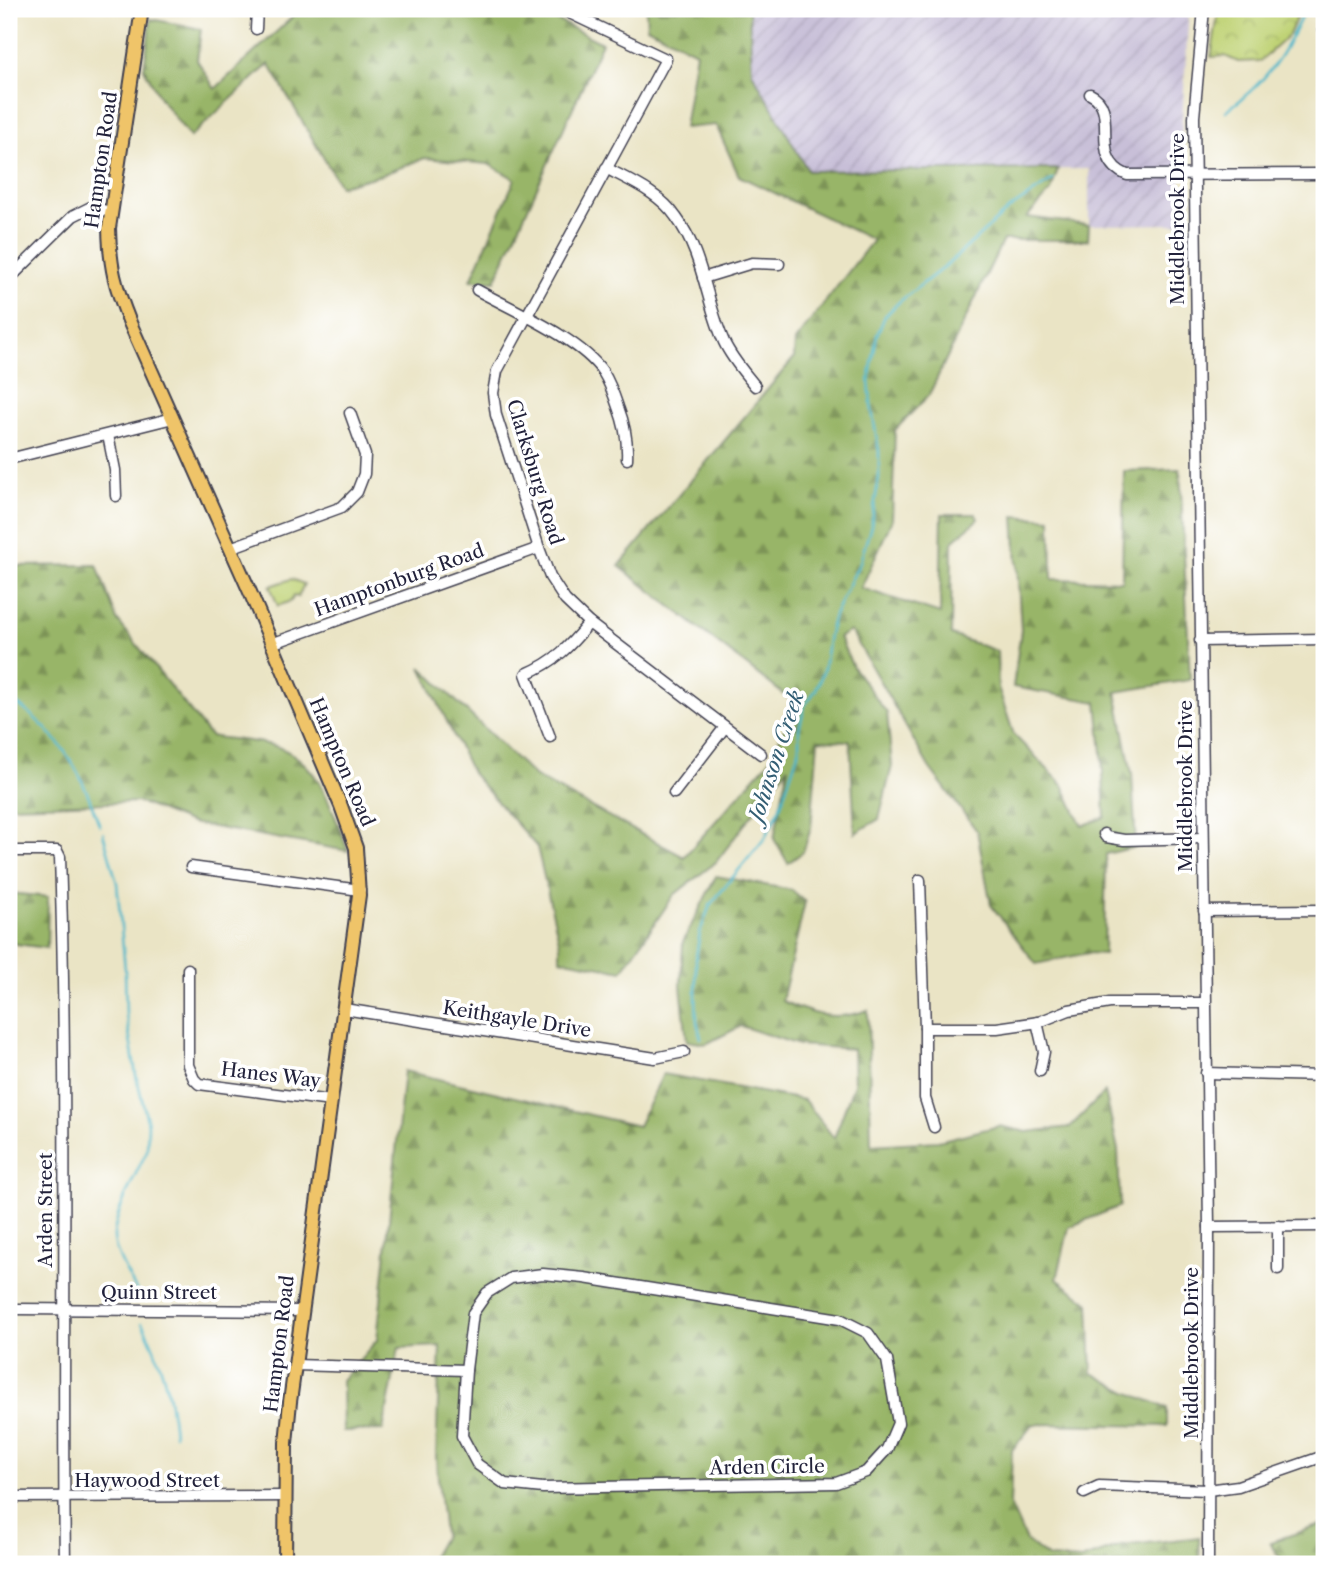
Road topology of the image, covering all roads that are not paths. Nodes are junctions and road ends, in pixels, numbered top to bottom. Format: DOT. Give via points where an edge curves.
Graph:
graph roads {
  1 [pos="142,9"];
  2 [pos="257,9"];
  3 [pos="561,9"];
  4 [pos="1204,9"];
  5 [pos="256,29"];
  6 [pos="1090,94"];
  7 [pos="606,168"];
  8 [pos="1324,174"];
  9 [pos="1194,175"];
  10 [pos="111,212"];
  11 [pos="779,264"];
  12 [pos="15,274"];
  13 [pos="703,278"];
  14 [pos="477,290"];
  15 [pos="526,317"];
  16 [pos="755,386"];
  17 [pos="350,413"];
  18 [pos="173,418"];
  19 [pos="108,435"];
  20 [pos="9,458"];
  21 [pos="626,459"];
  22 [pos="116,496"];
  23 [pos="230,548"];
  24 [pos="539,548"];
  25 [pos="589,623"];
  26 [pos="1324,639"];
  27 [pos="1200,641"];
  28 [pos="271,644"];
  29 [pos="725,727"];
  30 [pos="550,737"];
  31 [pos="761,754"];
  32 [pos="674,793"];
  33 [pos="1104,834"];
  34 [pos="1203,838"];
  35 [pos="9,851"];
  36 [pos="191,867"];
  37 [pos="920,880"];
  38 [pos="360,890"];
  39 [pos="1324,910"];
  40 [pos="1204,911"];
  41 [pos="188,969"];
  42 [pos="1205,1003"];
  43 [pos="344,1009"];
  44 [pos="1037,1022"];
  45 [pos="925,1028"];
  46 [pos="684,1052"];
  47 [pos="1040,1070"];
  48 [pos="1206,1073"];
  49 [pos="1324,1076"];
  50 [pos="331,1101"];
  51 [pos="934,1127"];
  52 [pos="1278,1226"];
  53 [pos="1324,1226"];
  54 [pos="1209,1227"];
  55 [pos="1278,1269"];
  56 [pos="15,1309"];
  57 [pos="62,1309"];
  58 [pos="302,1311"];
  59 [pos="295,1365"];
  60 [pos="466,1370"];
  61 [pos="1324,1456"];
  62 [pos="1208,1490"];
  63 [pos="1084,1493"];
  64 [pos="285,1496"];
  65 [pos="9,1497"];
  66 [pos="64,1498"];
  67 [pos="65,1564"];
  68 [pos="285,1564"];
  69 [pos="1208,1564"];
  1 -- 10 [label="main road, Hampton Road"];
  2 -- 5 [label="street"];
  3 -- 7 [label="street, Clarksburg Road" via="666,59"];
  4 -- 9 [label="street, Middlebrook Drive" via="1194,97"];
  6 -- 9 [label="street" via="1102,105 1105,150 1118,170 1132,176"];
  7 -- 13 [label="street" via="660,200 676,215"];
  7 -- 15 [label="street, Clarksburg Road"];
  8 -- 9 [label="street"];
  9 -- 27 [label="street, Middlebrook Drive"];
  10 -- 12 [label="street" via="91,207 72,216"];
  10 -- 18 [label="main road, Hampton Road" via="110,265 117,291"];
  11 -- 13 [label="street" via="752,263"];
  13 -- 16 [label="street" via="725,344"];
  14 -- 15 [label="street"];
  15 -- 21 [label="street" via="570,341 602,371 628,440"];
  15 -- 24 [label="street, Clarksburg Road" via="497,371 493,393"];
  17 -- 23 [label="street" via="365,455 357,492 342,507"];
  18 -- 19 [label="street"];
  18 -- 23 [label="main road, Hampton Road"];
  19 -- 20 [label="street"];
  19 -- 22 [label="street"];
  23 -- 28 [label="main road, Hampton Road"];
  24 -- 25 [label="street, Clarksburg Road" via="565,600"];
  24 -- 28 [label="street, Hamptonburg Road"];
  25 -- 29 [label="street, Clarksburg Road"];
  25 -- 30 [label="street" via="550,664 526,674"];
  26 -- 27 [label="street"];
  27 -- 34 [label="street, Middlebrook Drive"];
  28 -- 38 [label="main road, Hampton Road" via="347,821 356,848"];
  29 -- 31 [label="street, Clarksburg Road"];
  29 -- 32 [label="street"];
  33 -- 34 [label="street" via="1124,840"];
  34 -- 40 [label="street, Middlebrook Drive"];
  35 -- 57 [label="street, Arden Street" via="57,851 61,857"];
  36 -- 38 [label="street"];
  37 -- 45 [label="street"];
  38 -- 43 [label="main road, Hampton Road"];
  39 -- 40 [label="street"];
  40 -- 42 [label="street, Middlebrook Drive"];
  41 -- 50 [label="street, Hanes Way" via="188,1065 194,1079"];
  42 -- 44 [label="street" via="1110,1003 1069,1010"];
  42 -- 48 [label="street, Middlebrook Drive"];
  43 -- 46 [label="street, Keithgayle Drive" via="655,1058"];
  43 -- 50 [label="main road, Hampton Road"];
  44 -- 45 [label="street" via="997,1028"];
  44 -- 47 [label="street" via="1044,1052"];
  45 -- 51 [label="street" via="925,1098"];
  48 -- 49 [label="street"];
  48 -- 54 [label="street, Middlebrook Drive"];
  50 -- 58 [label="main road, Hampton Road"];
  52 -- 53 [label="street"];
  52 -- 54 [label="street"];
  52 -- 55 [label="street"];
  54 -- 62 [label="street, Middlebrook Drive"];
  56 -- 57 [label="street, Quinn Street"];
  57 -- 58 [label="street, Quinn Street"];
  57 -- 66 [label="street, Arden Street"];
  58 -- 59 [label="main road, Hampton Road"];
  59 -- 60 [label="street"];
  59 -- 64 [label="main road, Hampton Road"];
  60 -- 60 [label="street, Arden Circle" via="462,1436 477,1464 505,1484 543,1488 836,1483 866,1472 887,1449 898,1423 887,1360 868,1333 840,1319 584,1278 543,1274 511,1278 487,1293 473,1313"];
  61 -- 62 [label="street" via="1238,1486"];
  62 -- 63 [label="street" via="1099,1486"];
  62 -- 69 [label="street, Middlebrook Drive"];
  64 -- 66 [label="street, Haywood Street"];
  64 -- 68 [label="main road, Hampton Road"];
  65 -- 66 [label="street, Haywood Street"];
  66 -- 67 [label="street, Arden Street"];
}
